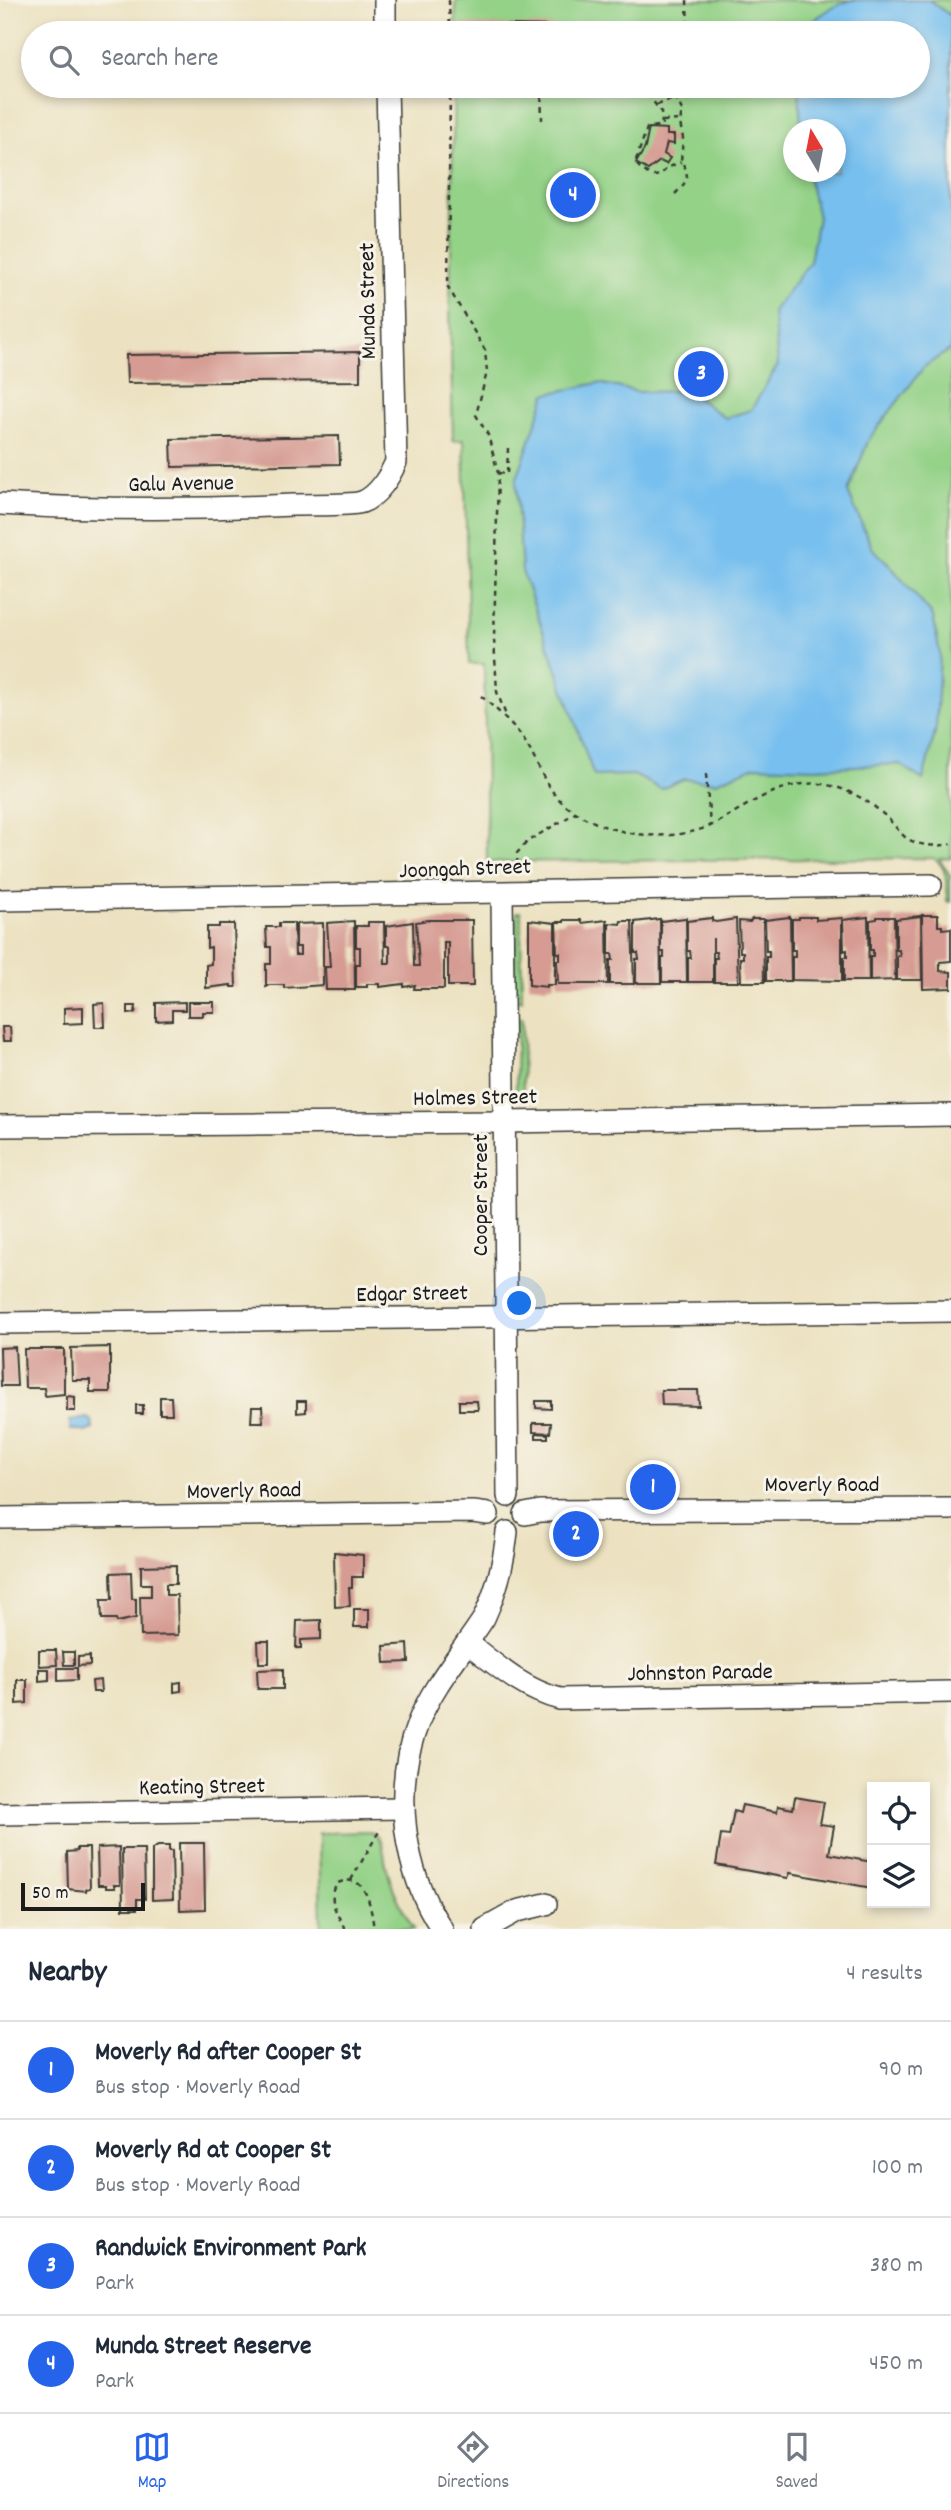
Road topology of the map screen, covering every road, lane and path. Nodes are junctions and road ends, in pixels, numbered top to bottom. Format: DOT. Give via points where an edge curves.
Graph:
graph roads {
  1 [pos="385,0"];
  2 [pos="449,0"];
  3 [pos="687,0"];
  4 [pos="386,21"];
  5 [pos="450,21"];
  6 [pos="688,21"];
  7 [pos="387,98"];
  8 [pos="450,98"];
  9 [pos="541,98"];
  10 [pos="651,98"];
  11 [pos="676,98"];
  12 [pos="657,105"];
  13 [pos="542,120"];
  14 [pos="680,120"];
  15 [pos="662,121"];
  16 [pos="681,162"];
  17 [pos="675,194"];
  18 [pos="508,448"];
  19 [pos="498,473"];
  20 [pos="363,502"];
  21 [pos="0,504"];
  22 [pos="481,696"];
  23 [pos="507,718"];
  24 [pos="706,774"];
  25 [pos="577,813"];
  26 [pos="710,826"];
  27 [pos="951,844"];
  28 [pos="931,885"];
  29 [pos="511,892"];
  30 [pos="0,900"];
  31 [pos="951,1115"];
  32 [pos="504,1122"];
  33 [pos="0,1126"];
  34 [pos="951,1311"];
  35 [pos="506,1317"];
  36 [pos="0,1323"];
  37 [pos="509,1496"];
  38 [pos="951,1508"];
  39 [pos="488,1514"];
  40 [pos="525,1514"];
  41 [pos="0,1518"];
  42 [pos="507,1532"];
  43 [pos="468,1643"];
  44 [pos="951,1692"];
  45 [pos="404,1808"];
  46 [pos="0,1814"];
  47 [pos="384,1822"];
  48 [pos="351,1880"];
  49 [pos="546,1904"];
  50 [pos="345,1929"];
  51 [pos="374,1929"];
  52 [pos="442,1929"];
  53 [pos="485,1929"];
  1 -- 4 [label="street"];
  2 -- 5 [label="path"];
  3 -- 6 [label="path"];
  7 -- 20 [label="street, Munda Street" via="396,462 380,489"];
  8 -- 19 [label="path" via="448,287 485,350 487,372 476,415 488,435"];
  9 -- 13 [label="path"];
  10 -- 12 [label="path"];
  11 -- 12 [label="path"];
  11 -- 14 [label="path" via="682,110"];
  12 -- 15 [label="path"];
  14 -- 15 [label="path"];
  14 -- 16 [label="path"];
  15 -- 16 [label="path" via="662,125 647,128 635,163 650,177 657,177"];
  16 -- 17 [label="path" via="687,177"];
  18 -- 19 [label="path" via="507,474"];
  19 -- 23 [label="path" via="494,639 497,692"];
  20 -- 21 [label="street, Galu Avenue" via="123,509"];
  22 -- 23 [label="path"];
  23 -- 25 [label="path" via="535,758 548,787"];
  24 -- 26 [label="path"];
  25 -- 26 [label="path" via="640,835 680,834"];
  25 -- 29 [label="path" via="528,841 517,853"];
  26 -- 27 [label="path" via="765,794 795,784 831,786 860,797 885,814 907,839"];
  28 -- 29 [label="street, Joongah Street"];
  29 -- 30 [label="street, Joongah Street"];
  29 -- 32 [label="street, Cooper Street"];
  31 -- 32 [label="street, Holmes Street"];
  32 -- 33 [label="street, Holmes Street"];
  32 -- 35 [label="street, Cooper Street"];
  34 -- 35 [label="street, Edgar Street"];
  35 -- 36 [label="street, Edgar Street"];
  35 -- 37 [label="street, Cooper Street"];
  37 -- 39 [label="street" via="494,1500"];
  37 -- 40 [label="street" via="518,1499"];
  38 -- 40 [label="street, Moverly Road"];
  39 -- 41 [label="street, Moverly Road"];
  39 -- 42 [label="street" via="492,1525"];
  40 -- 42 [label="street" via="518,1529"];
  42 -- 43 [label="street" via="495,1593"];
  43 -- 44 [label="street, Johnston Parade" via="527,1688 560,1699"];
  43 -- 45 [label="street" via="417,1724"];
  45 -- 46 [label="street, Keating Street"];
  45 -- 52 [label="street" via="414,1871"];
  47 -- 48 [label="path"];
  48 -- 50 [label="path" via="338,1882 332,1896"];
  48 -- 51 [label="path" via="363,1886"];
  49 -- 53 [label="street" via="517,1911"];
}
